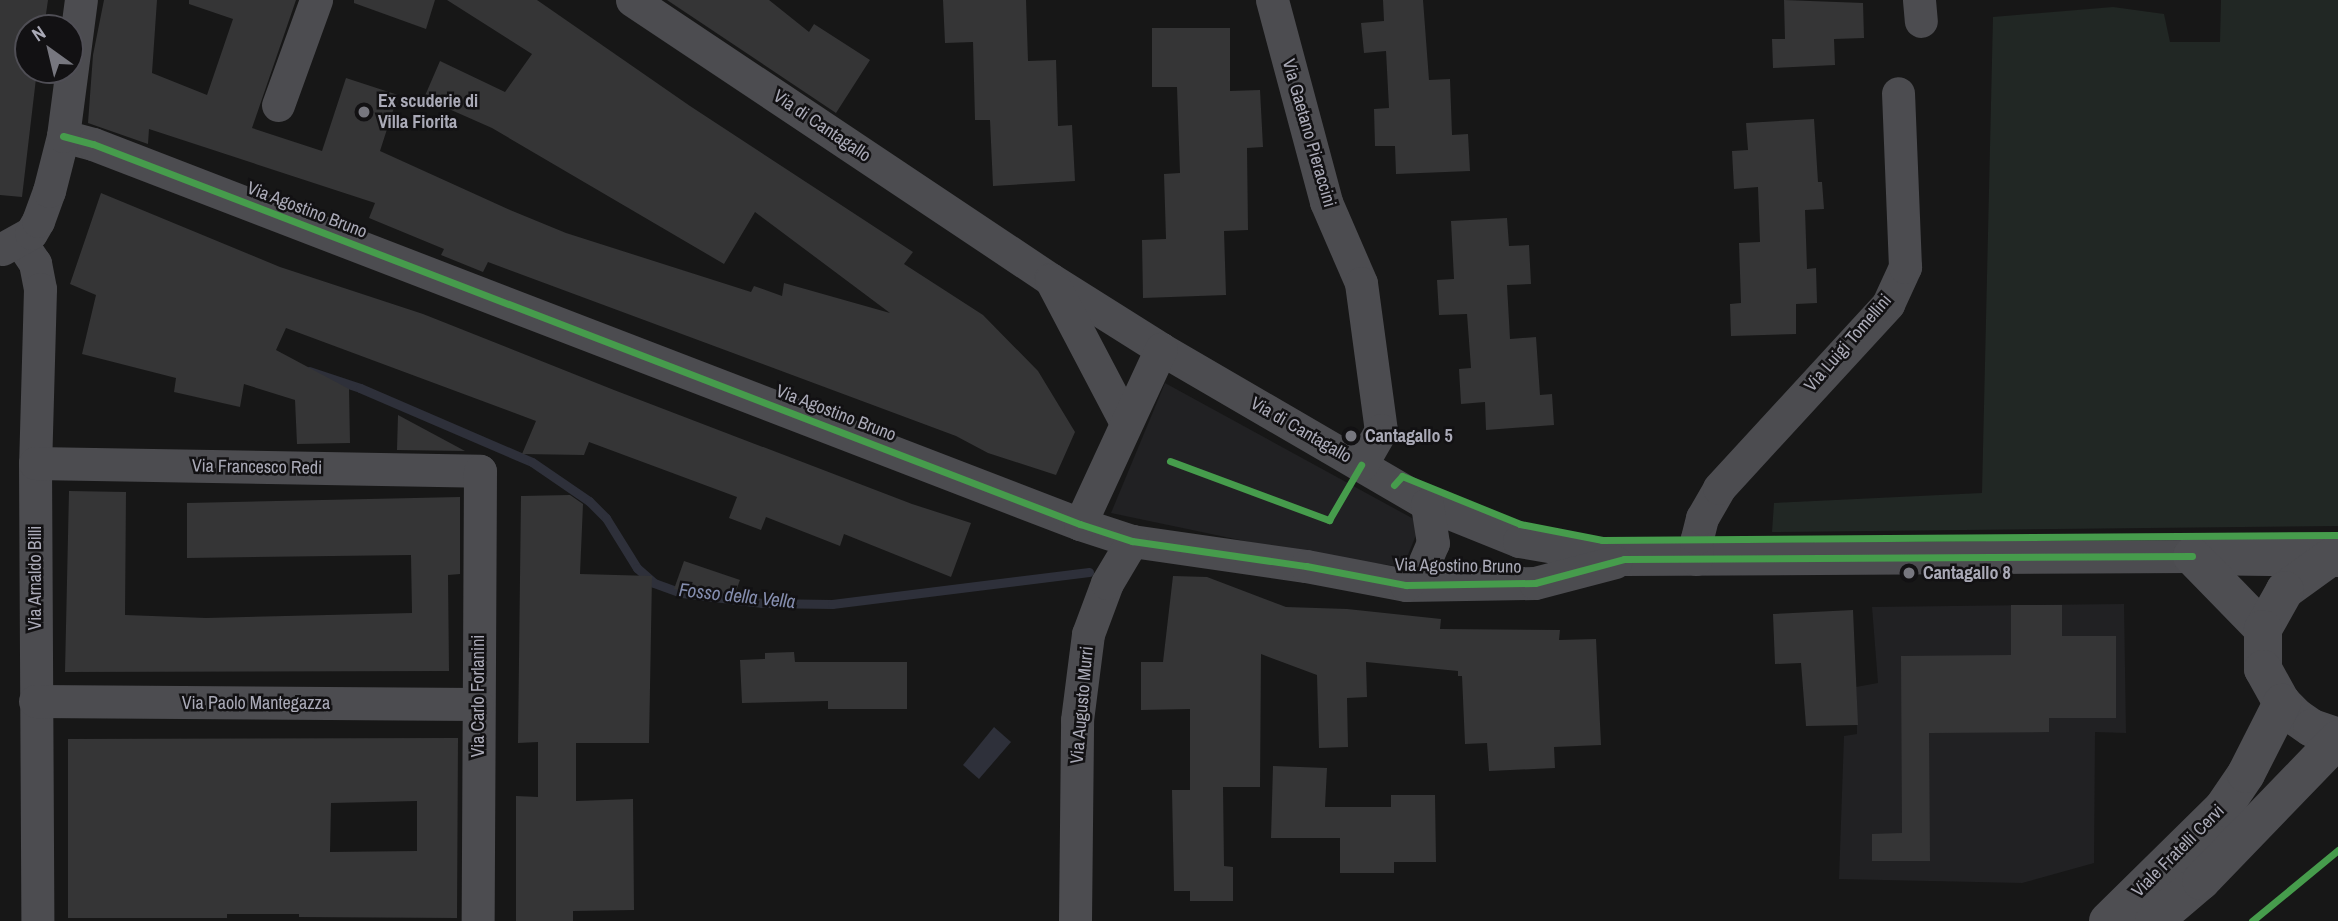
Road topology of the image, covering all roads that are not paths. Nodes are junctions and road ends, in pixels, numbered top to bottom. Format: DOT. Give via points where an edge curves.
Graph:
graph roads {
  1 [pos="81,0"];
  2 [pos="316,0"];
  3 [pos="632,0"];
  4 [pos="1272,0"];
  5 [pos="1898,93"];
  6 [pos="278,105"];
  7 [pos="63,136"];
  8 [pos="10,246"];
  9 [pos="1050,279"];
  10 [pos="1161,349"];
  11 [pos="1125,421"];
  12 [pos="35,463"];
  13 [pos="1361,465"];
  14 [pos="480,471"];
  15 [pos="1427,504"];
  16 [pos="1080,524"];
  17 [pos="1132,541"];
  18 [pos="2192,556"];
  19 [pos="2334,558"];
  20 [pos="1624,559"];
  21 [pos="1696,559"];
  22 [pos="1406,585"];
  23 [pos="2263,629"];
  24 [pos="35,701"];
  25 [pos="2282,703"];
  26 [pos="477,704"];
  27 [pos="2338,738"];
  28 [pos="37,921"];
  29 [pos="478,921"];
  30 [pos="1075,921"];
  31 [pos="2108,921"];
  32 [pos="2154,921"];
  1 -- 7 [label="street"];
  2 -- 6 [label="street"];
  3 -- 9 [label="street, Via di Cantagallo"];
  4 -- 13 [label="street, Via Gaetano Pieraccini" via="1326,202 1361,284 1381,430"];
  5 -- 21 [label="street, Via Luigi Tomellini" via="1905,267 1888,303 1718,488 1702,518"];
  7 -- 8 [label="street" via="38,221"];
  7 -- 16 [label="street, Via Agostino Bruno"];
  8 -- 12 [label="street, Via Arnaldo Billi" via="35,263 40,289"];
  9 -- 10 [label="street, Via di Cantagallo"];
  9 -- 11 [label="street"];
  10 -- 11 [label="street"];
  10 -- 13 [label="street, Via di Cantagallo"];
  11 -- 16 [label="street"];
  12 -- 14 [label="street, Via Francesco Redi"];
  12 -- 24 [label="street, Via Arnaldo Billi"];
  13 -- 15 [label="street, Via di Cantagallo"];
  14 -- 26 [label="street, Via Carlo Forlanini"];
  15 -- 20 [label="street, Via di Cantagallo" via="1519,541"];
  15 -- 22 [label="street" via="1433,543 1423,566"];
  16 -- 17 [label="street, Via Agostino Bruno"];
  17 -- 22 [label="street, Via Agostino Bruno"];
  17 -- 30 [label="street, Via Augusto Murri" via="1107,583 1088,634 1077,720"];
  18 -- 19 [label="main road"];
  18 -- 21 [label="street, Via di Cantagallo"];
  18 -- 23 [label="main road"];
  19 -- 23 [label="main road, Viale Fratelli Cervi" via="2285,590"];
  20 -- 21 [label="street, Via di Cantagallo"];
  20 -- 22 [label="street, Via Agostino Bruno" via="1535,583"];
  23 -- 25 [label="main road, Viale Fratelli Cervi" via="2263,669"];
  24 -- 26 [label="street, Via Paolo Mantegazza"];
  24 -- 28 [label="street, Via Arnaldo Billi"];
  25 -- 27 [label="main road, Viale Fratelli Cervi" via="2312,728"];
  25 -- 31 [label="main road, Viale Fratelli Cervi" via="2223,808"];
  26 -- 29 [label="street, Via Carlo Forlanini"];
  27 -- 32 [label="main road, Viale Fratelli Cervi" via="2200,881"];
}
